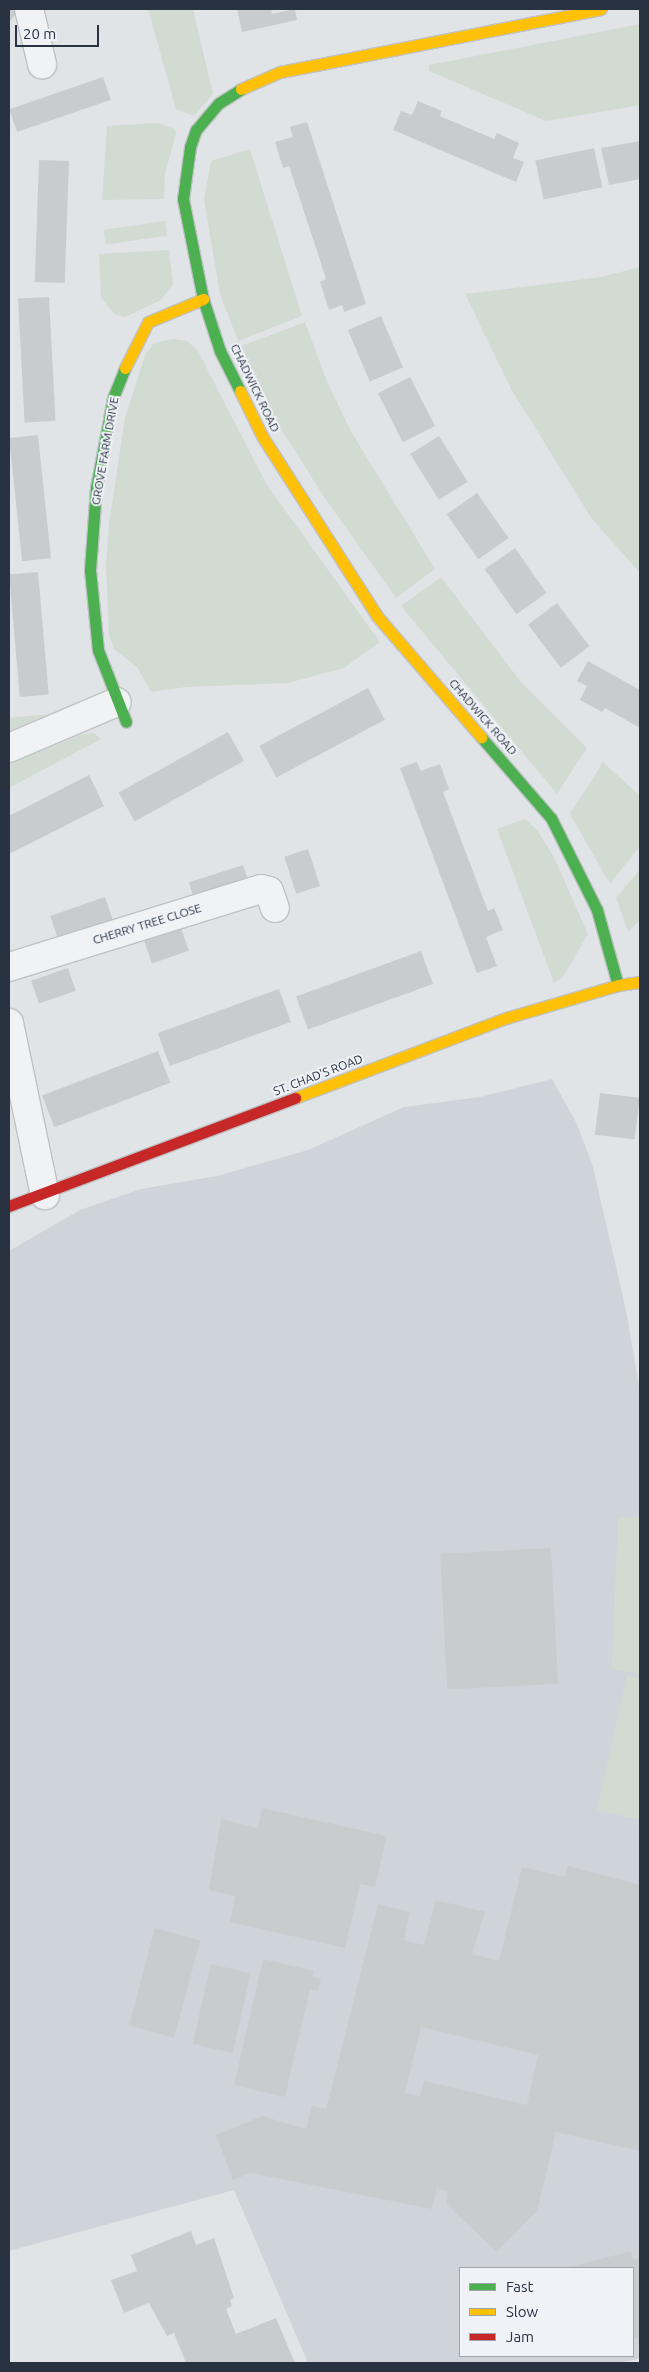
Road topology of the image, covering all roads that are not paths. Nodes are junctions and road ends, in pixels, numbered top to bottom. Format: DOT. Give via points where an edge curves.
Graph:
graph roads {
  1 [pos="29,9"];
  2 [pos="601,9"];
  3 [pos="42,64"];
  4 [pos="203,299"];
  5 [pos="122,712"];
  6 [pos="9,748"];
  7 [pos="275,908"];
  8 [pos="9,967"];
  9 [pos="640,982"];
  10 [pos="618,985"];
  11 [pos="9,1023"];
  12 [pos="45,1195"];
  13 [pos="9,1206"];
  1 -- 3 [label="street"];
  2 -- 4 [label="street, CHADWICK ROAD" via="280,72 247,85 219,103 196,130 190,147 183,199"];
  4 -- 5 [label="street, GROVE FARM DRIVE" via="148,322 134,346 113,398 96,488 90,570 98,650"];
  4 -- 10 [label="street, CHADWICK ROAD" via="220,351 262,436 377,616 551,818 597,910"];
  5 -- 6 [label="street, GROVE FARM DRIVE"];
  7 -- 8 [label="street, CHERRY TREE CLOSE" via="269,891 261,890"];
  9 -- 10 [label="street, ST. CHAD'S ROAD"];
  10 -- 12 [label="street, ST. CHAD'S ROAD" via="506,1018"];
  11 -- 12 [label="street"];
  12 -- 13 [label="street, ST. CHAD'S ROAD"];
}
